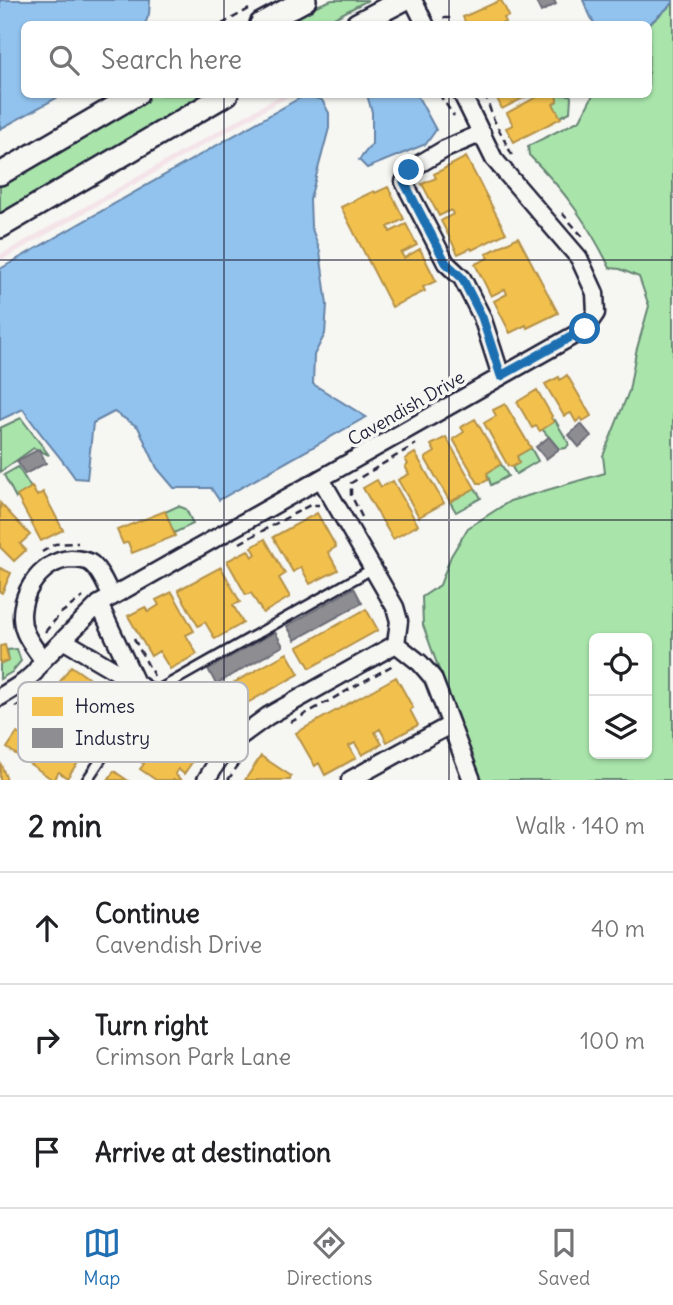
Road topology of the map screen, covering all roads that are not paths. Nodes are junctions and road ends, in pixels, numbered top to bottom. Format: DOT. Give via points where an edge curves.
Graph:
graph roads {
  1 [pos="305,0"];
  2 [pos="403,0"];
  3 [pos="413,0"];
  4 [pos="258,15"];
  5 [pos="364,21"];
  6 [pos="424,21"];
  7 [pos="129,98"];
  8 [pos="220,98"];
  9 [pos="464,98"];
  10 [pos="482,133"];
  11 [pos="0,174"];
  12 [pos="0,227"];
  13 [pos="501,376"];
  14 [pos="321,479"];
  15 [pos="372,569"];
  16 [pos="100,598"];
  17 [pos="63,640"];
  18 [pos="396,644"];
  19 [pos="43,660"];
  20 [pos="24,682"];
  21 [pos="136,682"];
  22 [pos="144,682"];
  23 [pos="158,682"];
  24 [pos="18,689"];
  25 [pos="6,703"];
  26 [pos="450,724"];
  27 [pos="248,731"];
  28 [pos="99,762"];
  29 [pos="217,762"];
  30 [pos="87,780"];
  31 [pos="205,780"];
  32 [pos="350,780"];
  33 [pos="471,780"];
  1 -- 4 [label="main road"];
  2 -- 5 [label="main road"];
  3 -- 6 [label="street"];
  7 -- 11 [label="main road"];
  8 -- 12 [label="main road"];
  9 -- 10 [label="street, Cavendish Drive"];
  10 -- 13 [label="street" via="409,170 404,182 446,263 462,278 482,317"];
  10 -- 13 [label="street, Cavendish Drive" via="494,159 579,258 595,293 596,313 585,329"];
  13 -- 14 [label="street, Cavendish Drive"];
  14 -- 15 [label="street"];
  14 -- 16 [label="street, Cavendish Drive"];
  15 -- 18 [label="street" via="395,607 399,621"];
  15 -- 23 [label="lane"];
  16 -- 17 [label="street, Cavendish Drive"];
  16 -- 19 [label="street" via="102,577 90,562 66,559 36,577 26,596 23,618 25,631"];
  16 -- 22 [label="street"];
  17 -- 19 [label="street, Cavendish Drive"];
  17 -- 21 [label="street"];
  18 -- 26 [label="street" via="433,678"];
  18 -- 27 [label="street"];
  19 -- 20 [label="street, Cavendish Drive"];
  24 -- 25 [label="street, Cavendish Drive"];
  26 -- 32 [label="street"];
  26 -- 33 [label="street"];
  28 -- 30 [label="lane"];
  29 -- 31 [label="street"];
}
